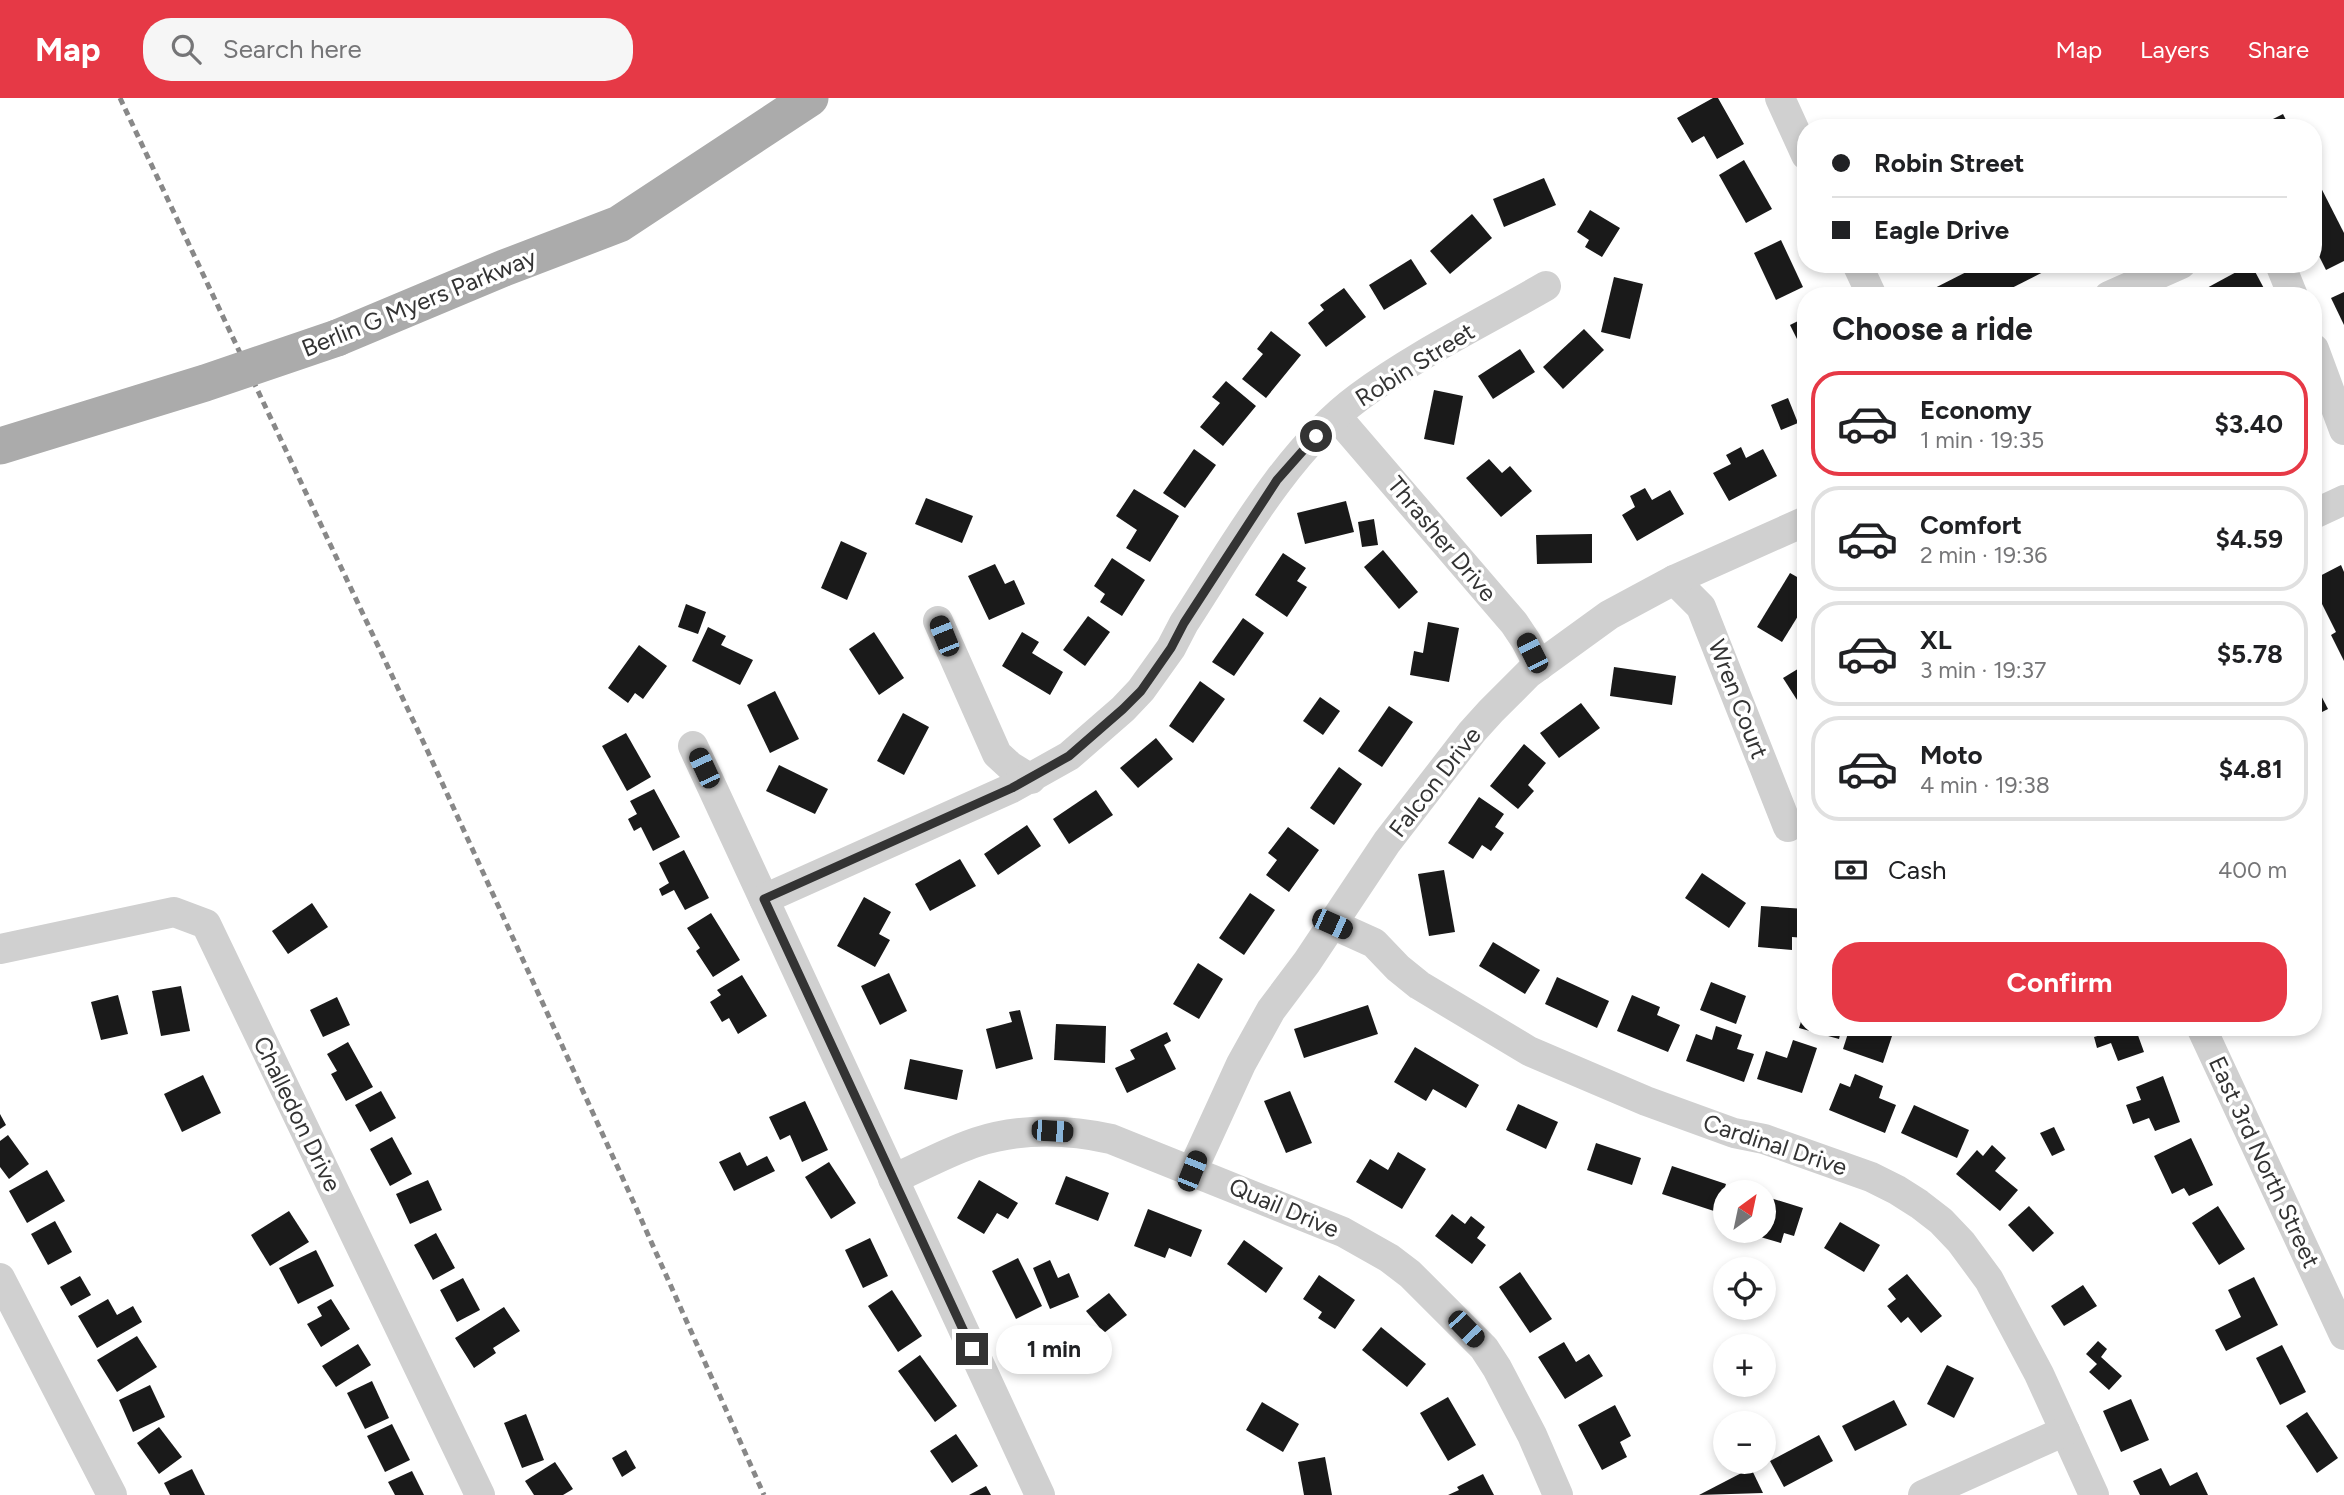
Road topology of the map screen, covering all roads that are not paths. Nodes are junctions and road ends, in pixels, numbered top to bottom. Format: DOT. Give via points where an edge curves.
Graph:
graph roads {
  1 [pos="810,98"];
  2 [pos="1780,98"];
  3 [pos="1797,135"];
  4 [pos="2161,273"];
  5 [pos="1546,286"];
  6 [pos="2129,287"];
  7 [pos="2322,371"];
  8 [pos="1337,417"];
  9 [pos="2344,430"];
  10 [pos="0,446"];
  11 [pos="2344,500"];
  12 [pos="2322,510"];
  13 [pos="1797,525"];
  14 [pos="1674,580"];
  15 [pos="938,621"];
  16 [pos="1539,666"];
  17 [pos="693,746"];
  18 [pos="1031,779"];
  19 [pos="1788,827"];
  20 [pos="764,899"];
  21 [pos="1332,924"];
  22 [pos="0,949"];
  23 [pos="2206,1036"];
  24 [pos="1192,1171"];
  25 [pos="894,1179"];
  26 [pos="0,1278"];
  27 [pos="2344,1335"];
  28 [pos="2065,1431"];
  29 [pos="112,1495"];
  30 [pos="480,1495"];
  31 [pos="1040,1495"];
  32 [pos="1558,1495"];
  33 [pos="1923,1495"];
  34 [pos="2094,1495"];
  1 -- 10 [label="main road, Berlin G Myers Parkway, bridge" via="619,224 337,338"];
  2 -- 3 [label="street"];
  4 -- 6 [label="street"];
  5 -- 8 [label="street, Robin Street" via="1426,353 1357,398"];
  7 -- 9 [label="street"];
  8 -- 16 [label="street, Thrasher Drive" via="1514,623"];
  8 -- 18 [label="street, Robin Street" via="1277,480 1141,691 1069,756"];
  11 -- 12 [label="street"];
  13 -- 14 [label="street, Falcon Drive"];
  14 -- 16 [label="street, Falcon Drive" via="1609,615"];
  14 -- 19 [label="street, Wren Court" via="1701,607"];
  15 -- 18 [label="street" via="997,754"];
  16 -- 21 [label="street, Falcon Drive" via="1472,732 1387,842"];
  17 -- 20 [label="street"];
  18 -- 20 [label="street, Robin Street"];
  20 -- 25 [label="street"];
  21 -- 24 [label="street, Falcon Drive" via="1271,1010"];
  21 -- 28 [label="street, Cardinal Drive" via="1374,943 1419,985 1529,1051 1646,1101 1871,1177 1919,1204 1941,1221 1977,1262"];
  22 -- 30 [label="street, Challedon Drive" via="174,912 206,924"];
  23 -- 27 [label="street, East 3rd North Street"];
  24 -- 25 [label="street, Quail Drive" via="1111,1139 1052,1131 976,1142"];
  24 -- 32 [label="street, Quail Drive" via="1343,1231 1410,1274 1484,1348 1532,1434"];
  25 -- 31 [label="street"];
  26 -- 29 [label="street"];
  28 -- 33 [label="street"];
  28 -- 34 [label="street, Cardinal Drive"];
}
